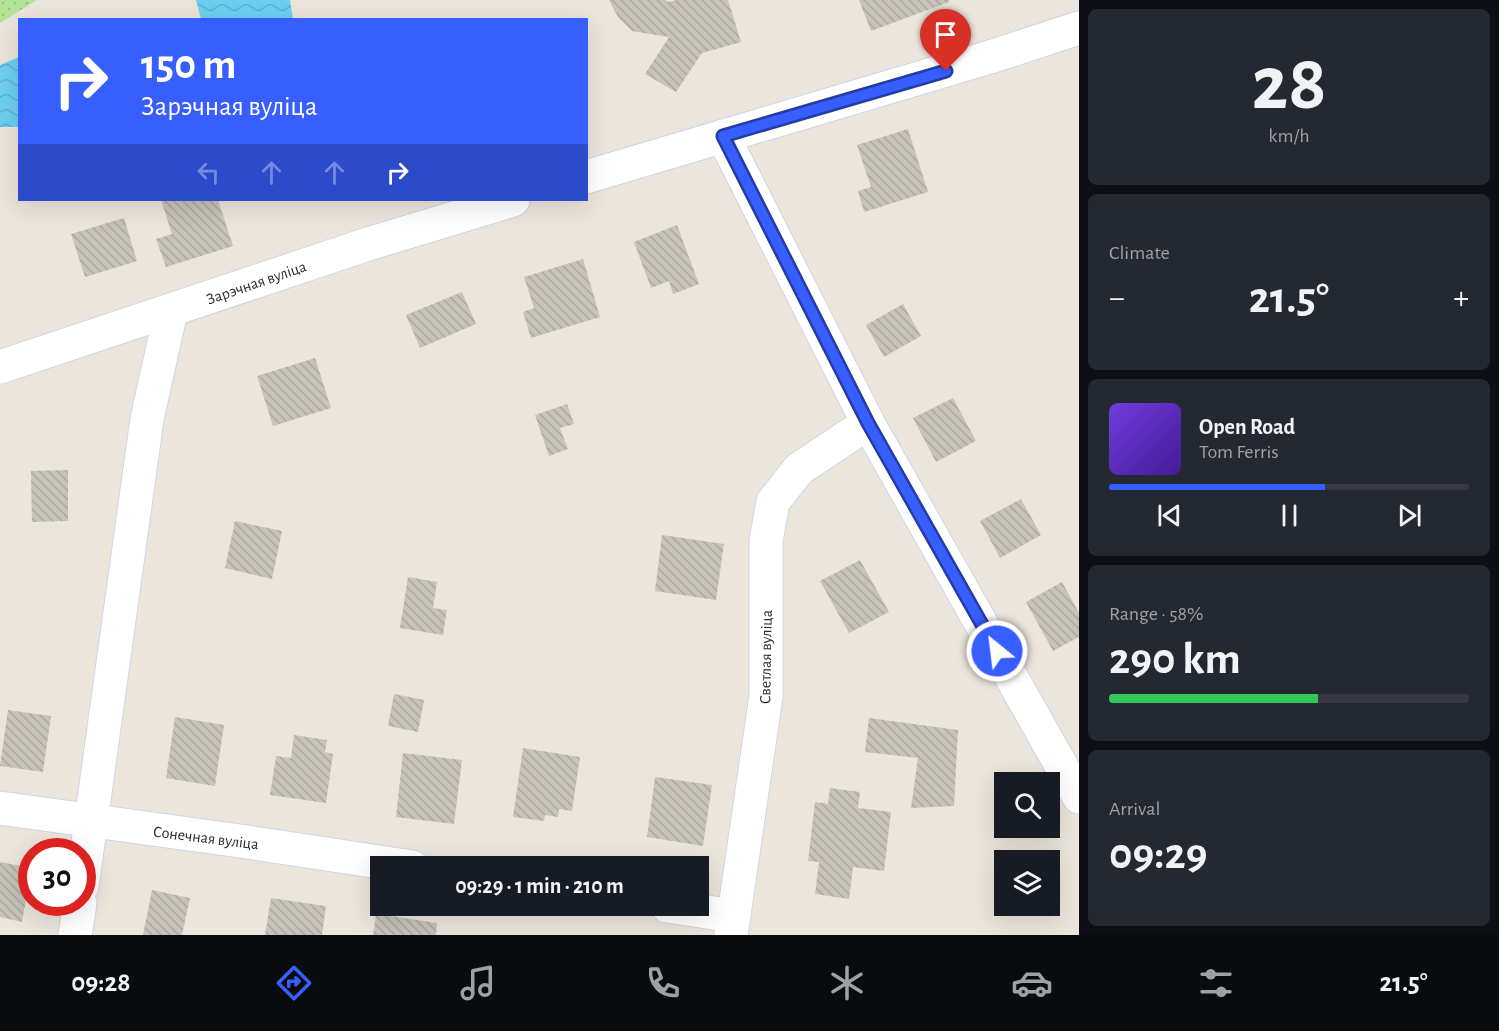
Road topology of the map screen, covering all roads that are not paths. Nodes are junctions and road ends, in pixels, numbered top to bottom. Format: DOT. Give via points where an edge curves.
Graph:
graph roads {
  1 [pos="1079,28"];
  2 [pos="723,136"];
  3 [pos="588,176"];
  4 [pos="510,201"];
  5 [pos="171,311"];
  6 [pos="0,367"];
  7 [pos="868,423"];
  8 [pos="1079,796"];
  9 [pos="0,808"];
  10 [pos="92,822"];
  11 [pos="90,838"];
  12 [pos="370,861"];
  13 [pos="78,916"];
  14 [pos="700,916"];
  15 [pos="733,926"];
  16 [pos="75,935"];
  1 -- 2 [label="street"];
  2 -- 3 [label="street"];
  2 -- 7 [label="street"];
  4 -- 5 [label="street, Зарэчная вуліца"];
  5 -- 6 [label="street, Зарэчная вуліца"];
  5 -- 10 [label="street" via="147,419"];
  7 -- 8 [label="street"];
  7 -- 15 [label="street, Светлая вуліца" via="799,468 773,502 766,541 766,696"];
  9 -- 10 [label="street, Сонечная вуліца"];
  10 -- 11 [label="street"];
  10 -- 12 [label="street, Сонечная вуліца"];
  13 -- 16 [label="street"];
  14 -- 15 [label="street"];
}
